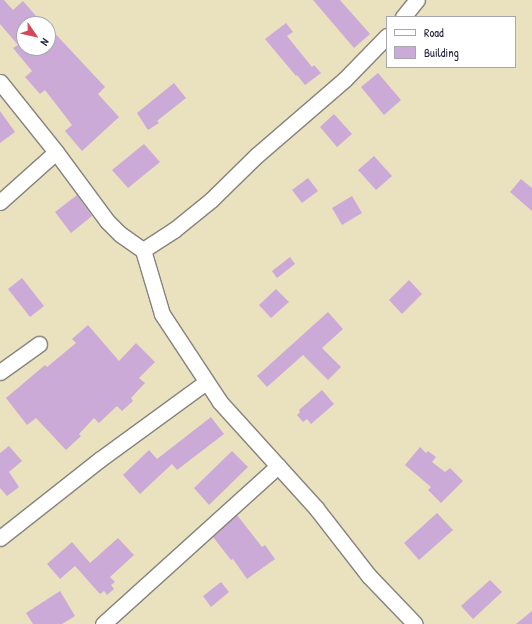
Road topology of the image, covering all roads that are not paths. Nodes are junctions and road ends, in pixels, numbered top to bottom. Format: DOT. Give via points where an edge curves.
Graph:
graph roads {
  1 [pos="417,0"];
  2 [pos="405,16"];
  3 [pos="386,37"];
  4 [pos="0,82"];
  5 [pos="56,152"];
  6 [pos="0,202"];
  7 [pos="143,250"];
  8 [pos="39,344"];
  9 [pos="0,372"];
  10 [pos="206,382"];
  11 [pos="278,466"];
  12 [pos="0,538"];
  13 [pos="103,624"];
  14 [pos="415,624"];
  1 -- 2 [label="street"];
  3 -- 7 [label="street" via="345,79 257,155 211,200 174,230"];
  4 -- 5 [label="street"];
  5 -- 6 [label="street"];
  5 -- 7 [label="street" via="106,221"];
  7 -- 10 [label="street" via="162,314"];
  8 -- 9 [label="street"];
  10 -- 11 [label="street" via="220,402"];
  10 -- 12 [label="street" via="99,460"];
  11 -- 13 [label="street"];
  11 -- 14 [label="street" via="316,508 369,576"];
}
